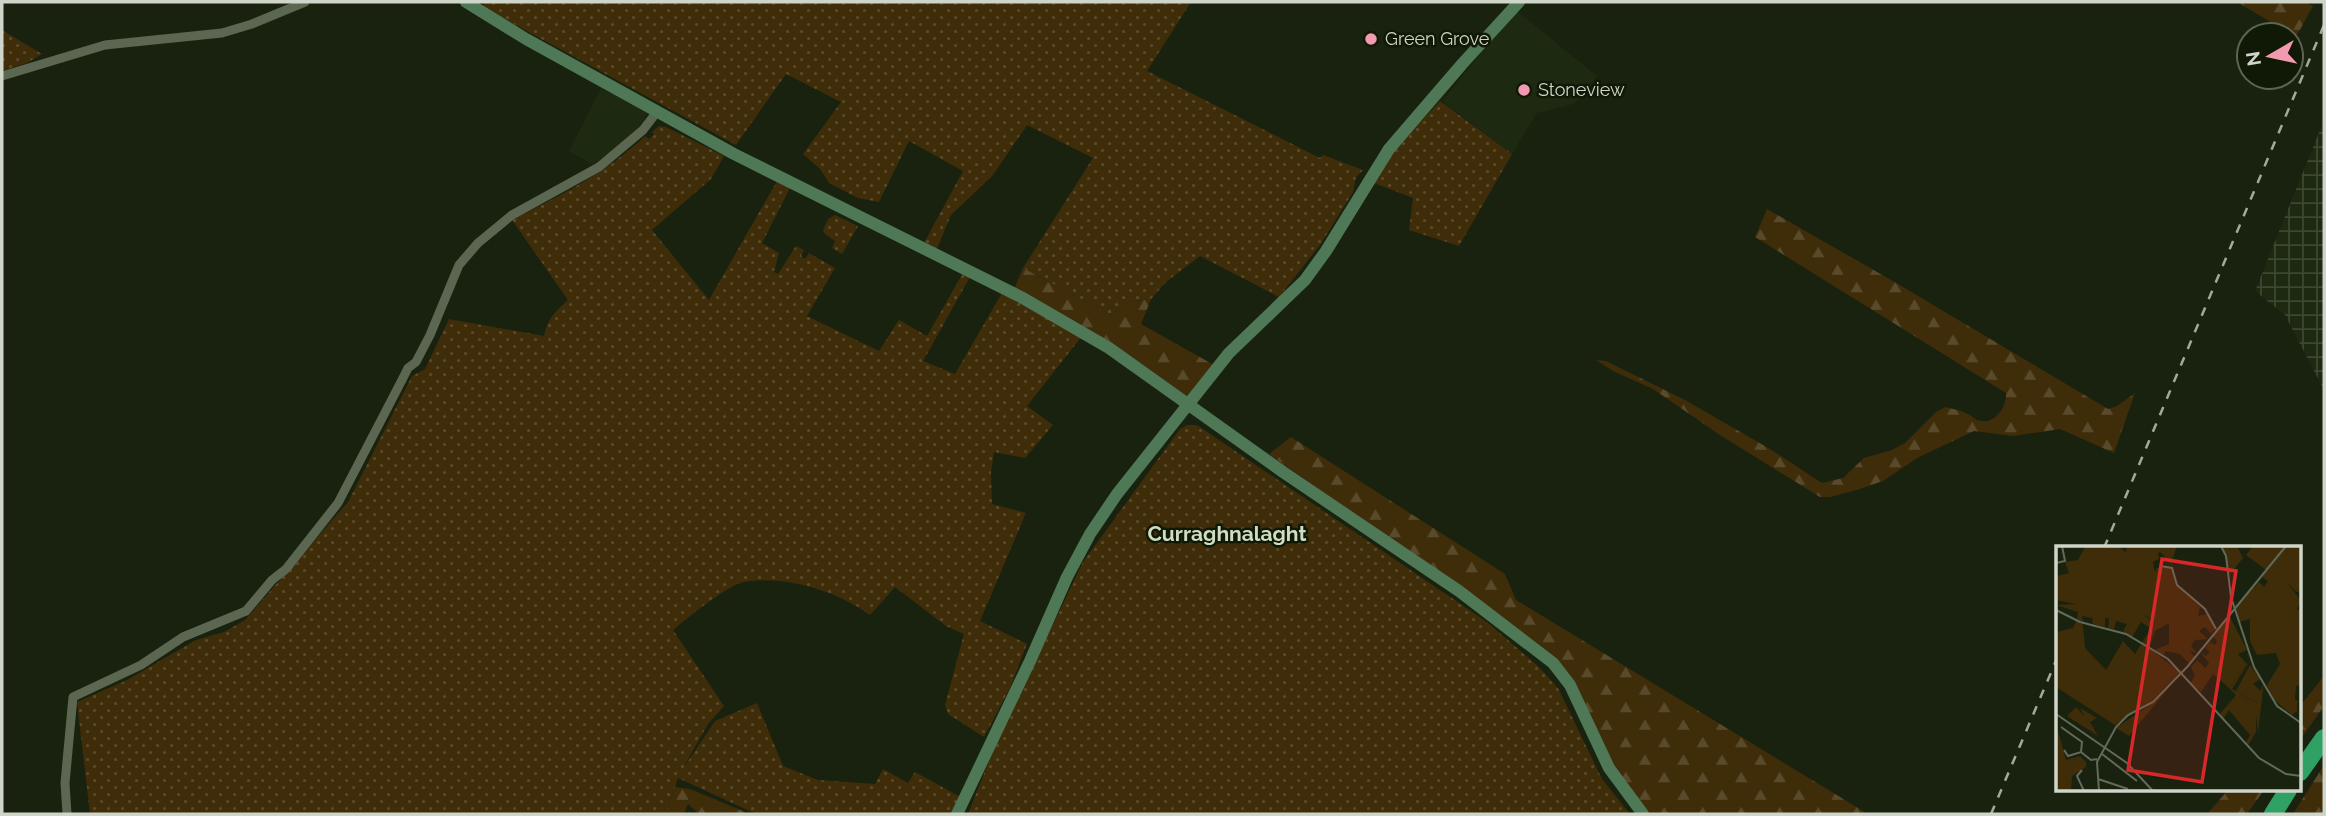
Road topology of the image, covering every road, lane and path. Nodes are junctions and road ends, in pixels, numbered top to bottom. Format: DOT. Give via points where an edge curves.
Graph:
graph roads {
  1 [pos="305,2"];
  2 [pos="467,2"];
  3 [pos="1519,2"];
  4 [pos="2,76"];
  5 [pos="656,113"];
  6 [pos="1189,405"];
  7 [pos="2324,737"];
  8 [pos="2302,769"];
  9 [pos="2287,792"];
  10 [pos="67,814"];
  11 [pos="957,814"];
  12 [pos="1643,814"];
  13 [pos="2273,814"];
  1 -- 4 [label="street" via="222,33 105,45"];
  2 -- 5 [label="street"];
  3 -- 6 [label="street" via="1389,149 1305,280 1229,353"];
  5 -- 6 [label="street" via="1021,297 1109,348"];
  5 -- 10 [label="street" via="599,167 512,215 459,265 430,335 402,378 338,503 246,611 183,637 141,665 73,697 65,783"];
  6 -- 11 [label="street" via="1090,534"];
  6 -- 12 [label="street" via="1459,591 1553,663 1570,685 1609,768"];
  7 -- 8 [label="highway"];
  9 -- 13 [label="highway"];
}
